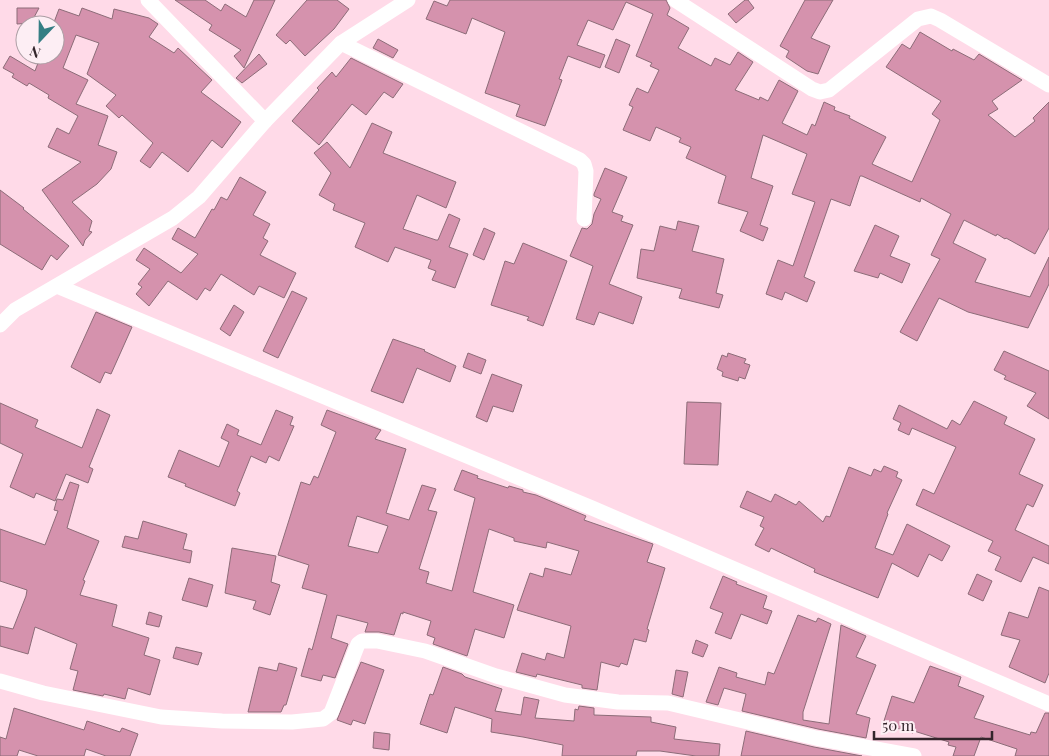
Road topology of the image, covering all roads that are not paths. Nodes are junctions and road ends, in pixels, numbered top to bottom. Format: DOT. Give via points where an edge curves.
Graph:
graph roads {
  1 [pos="148,0"];
  2 [pos="408,0"];
  3 [pos="675,0"];
  4 [pos="341,43"];
  5 [pos="1049,85"];
  6 [pos="265,121"];
  7 [pos="584,219"];
  8 [pos="57,286"];
  9 [pos="0,326"];
  10 [pos="0,681"];
  11 [pos="1049,704"];
  12 [pos="914,756"];
  1 -- 6 [label="street"];
  2 -- 4 [label="street"];
  3 -- 5 [label="street" via="820,92 829,90 918,19 931,16"];
  4 -- 6 [label="street"];
  4 -- 7 [label="street" via="580,160 586,171"];
  6 -- 8 [label="street" via="199,197 173,218"];
  8 -- 9 [label="street" via="15,310"];
  8 -- 11 [label="street" via="592,508"];
  10 -- 12 [label="street" via="42,693 161,717 292,722 323,719 331,714 358,644 377,641 426,652 564,695 618,702 668,703 816,738"];
}
